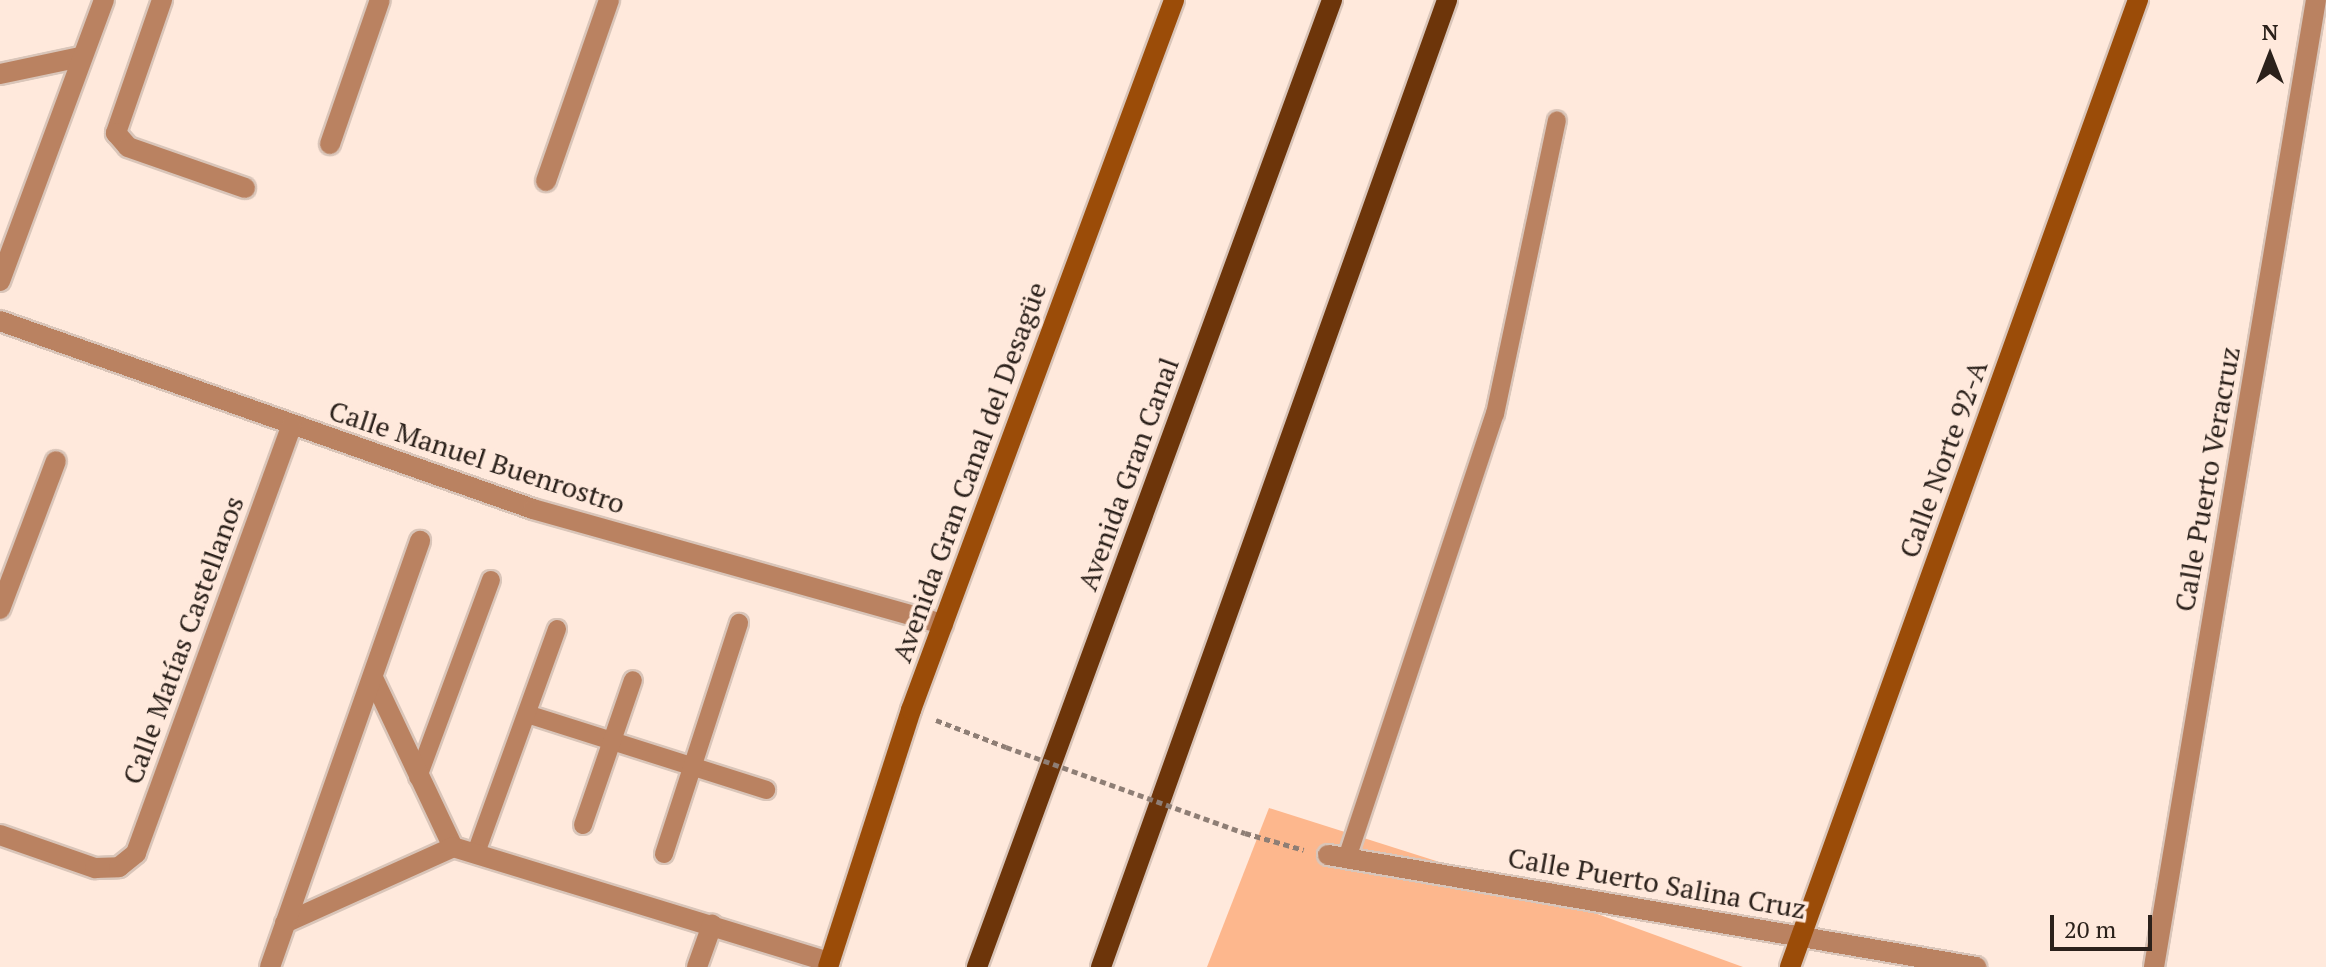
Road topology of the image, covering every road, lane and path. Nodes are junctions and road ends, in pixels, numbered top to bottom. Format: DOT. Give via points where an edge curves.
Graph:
graph roads {
  1 [pos="104,0"];
  2 [pos="162,0"];
  3 [pos="380,0"];
  4 [pos="609,0"];
  5 [pos="1174,0"];
  6 [pos="1332,0"];
  7 [pos="1447,0"];
  8 [pos="2138,0"];
  9 [pos="2316,0"];
  10 [pos="81,57"];
  11 [pos="0,74"];
  12 [pos="1557,120"];
  13 [pos="330,144"];
  14 [pos="546,181"];
  15 [pos="245,188"];
  16 [pos="0,281"];
  17 [pos="0,321"];
  18 [pos="291,426"];
  19 [pos="56,461"];
  20 [pos="420,541"];
  21 [pos="491,580"];
  22 [pos="0,609"];
  23 [pos="739,623"];
  24 [pos="943,624"];
  25 [pos="557,629"];
  26 [pos="374,680"];
  27 [pos="633,680"];
  28 [pos="527,714"];
  29 [pos="952,726"];
  30 [pos="612,744"];
  31 [pos="693,768"];
  32 [pos="418,777"];
  33 [pos="766,790"];
  34 [pos="583,825"];
  35 [pos="0,835"];
  36 [pos="1280,845"];
  37 [pos="453,847"];
  38 [pos="477,850"];
  39 [pos="664,854"];
  40 [pos="1338,857"];
  41 [pos="285,923"];
  42 [pos="712,925"];
  43 [pos="1801,937"];
  44 [pos="1912,962"];
  45 [pos="829,965"];
  46 [pos="270,967"];
  47 [pos="697,967"];
  48 [pos="977,967"];
  49 [pos="1101,967"];
  50 [pos="1790,967"];
  51 [pos="1976,967"];
  52 [pos="2154,967"];
  1 -- 10 [label="street"];
  2 -- 15 [label="street" via="116,133 128,147"];
  3 -- 13 [label="street"];
  4 -- 14 [label="street"];
  5 -- 24 [label="street, Avenida Gran Canal del Desagüe"];
  6 -- 48 [label="main road, Avenida Gran Canal"];
  7 -- 49 [label="main road"];
  8 -- 43 [label="street, Calle Norte 92-A"];
  9 -- 52 [label="street, Calle Puerto Veracruz"];
  10 -- 11 [label="street"];
  10 -- 16 [label="street"];
  12 -- 40 [label="lane" via="1495,414"];
  17 -- 18 [label="street, Calle Manuel Buenrostro"];
  18 -- 24 [label="street, Calle Manuel Buenrostro" via="533,509"];
  18 -- 35 [label="street, Calle Matías Castellanos" via="136,853 119,867 95,868"];
  19 -- 22 [label="street"];
  20 -- 26 [label="street"];
  21 -- 32 [label="lane"];
  23 -- 31 [label="lane"];
  24 -- 45 [label="street, Avenida Gran Canal del Desagüe"];
  25 -- 28 [label="lane"];
  26 -- 32 [label="street"];
  26 -- 41 [label="street"];
  27 -- 30 [label="lane"];
  28 -- 30 [label="lane"];
  28 -- 38 [label="lane"];
  29 -- 36 [label="path, bridge"];
  30 -- 31 [label="lane"];
  30 -- 34 [label="lane"];
  31 -- 33 [label="lane"];
  31 -- 39 [label="lane"];
  32 -- 37 [label="street"];
  37 -- 38 [label="street"];
  37 -- 41 [label="street"];
  38 -- 42 [label="street"];
  40 -- 43 [label="street, Calle Puerto Salina Cruz"];
  41 -- 46 [label="street"];
  42 -- 45 [label="street"];
  42 -- 47 [label="street"];
  43 -- 44 [label="street, Calle Puerto Salina Cruz"];
  43 -- 50 [label="street, Calle Norte 92-A"];
  44 -- 51 [label="street, Calle Puerto Salina Cruz"];
}
